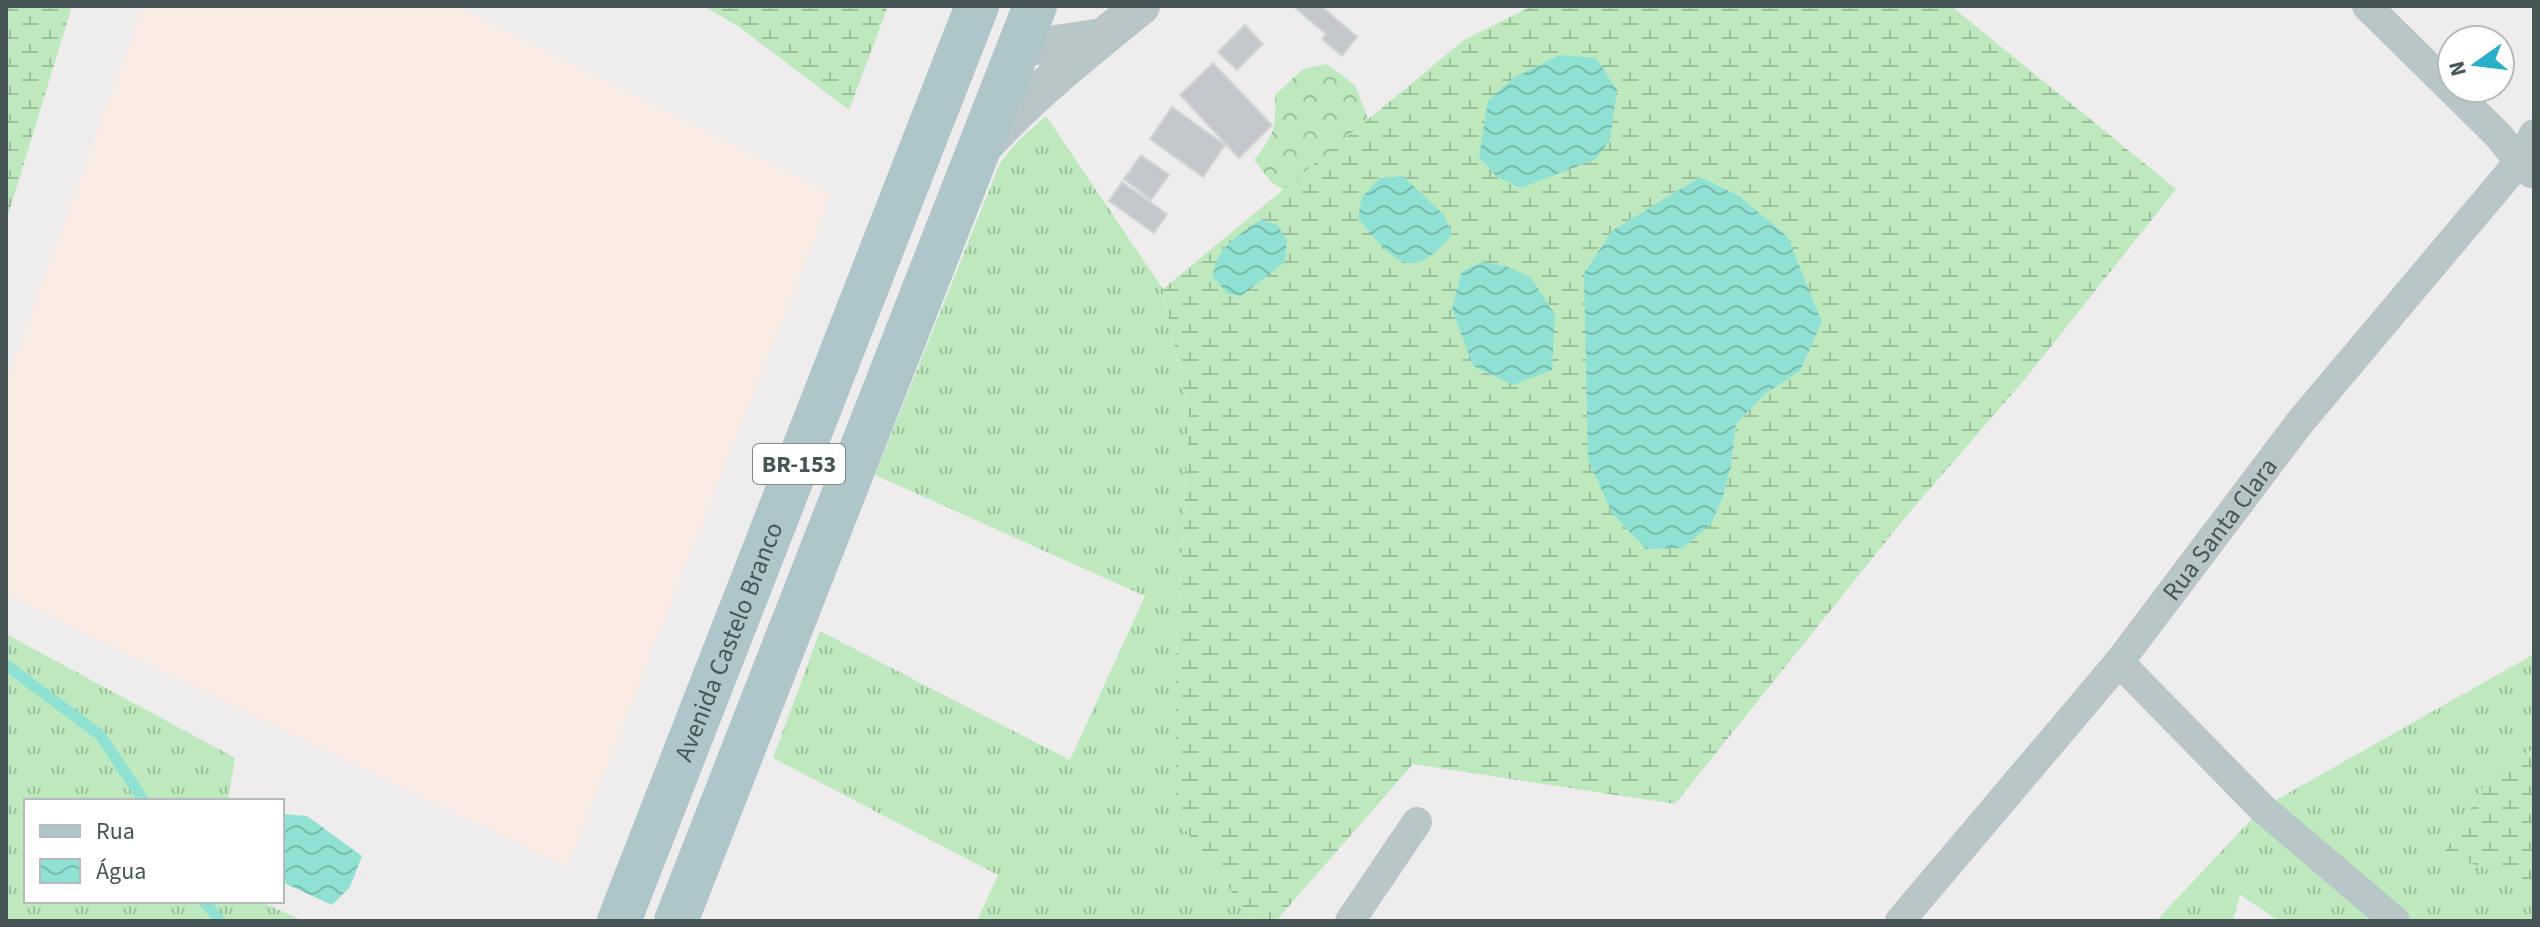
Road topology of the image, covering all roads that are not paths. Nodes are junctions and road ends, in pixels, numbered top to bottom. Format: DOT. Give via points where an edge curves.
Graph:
graph roads {
  1 [pos="1141,6"];
  2 [pos="2367,6"];
  3 [pos="972,20"];
  4 [pos="1027,25"];
  5 [pos="1103,37"];
  6 [pos="2534,134"];
  7 [pos="977,154"];
  8 [pos="2527,169"];
  9 [pos="2119,662"];
  10 [pos="1417,822"];
  11 [pos="658,823"];
  12 [pos="704,851"];
  13 [pos="619,921"];
  14 [pos="676,921"];
  15 [pos="1350,921"];
  16 [pos="1900,921"];
  17 [pos="2395,921"];
  1 -- 5 [label="street"];
  2 -- 8 [label="street"];
  3 -- 4 [label="main road"];
  3 -- 11 [label="main road, Avenida Castelo Branco / BR-153"];
  4 -- 5 [label="street" via="1053,45"];
  4 -- 7 [label="main road, Avenida Castelo Branco / BR-153"];
  5 -- 7 [label="street" via="1005,122"];
  6 -- 8 [label="street, Rua Santa Clara"];
  7 -- 12 [label="main road, Avenida Castelo Branco / BR-153"];
  8 -- 9 [label="street, Rua Santa Clara" via="2301,421"];
  9 -- 16 [label="street, Rua Santa Clara"];
  9 -- 17 [label="street" via="2262,808"];
  10 -- 15 [label="street"];
  11 -- 12 [label="main road"];
  11 -- 13 [label="main road, Avenida Castelo Branco / BR-153"];
  12 -- 14 [label="main road, Avenida Castelo Branco / BR-153"];
}
